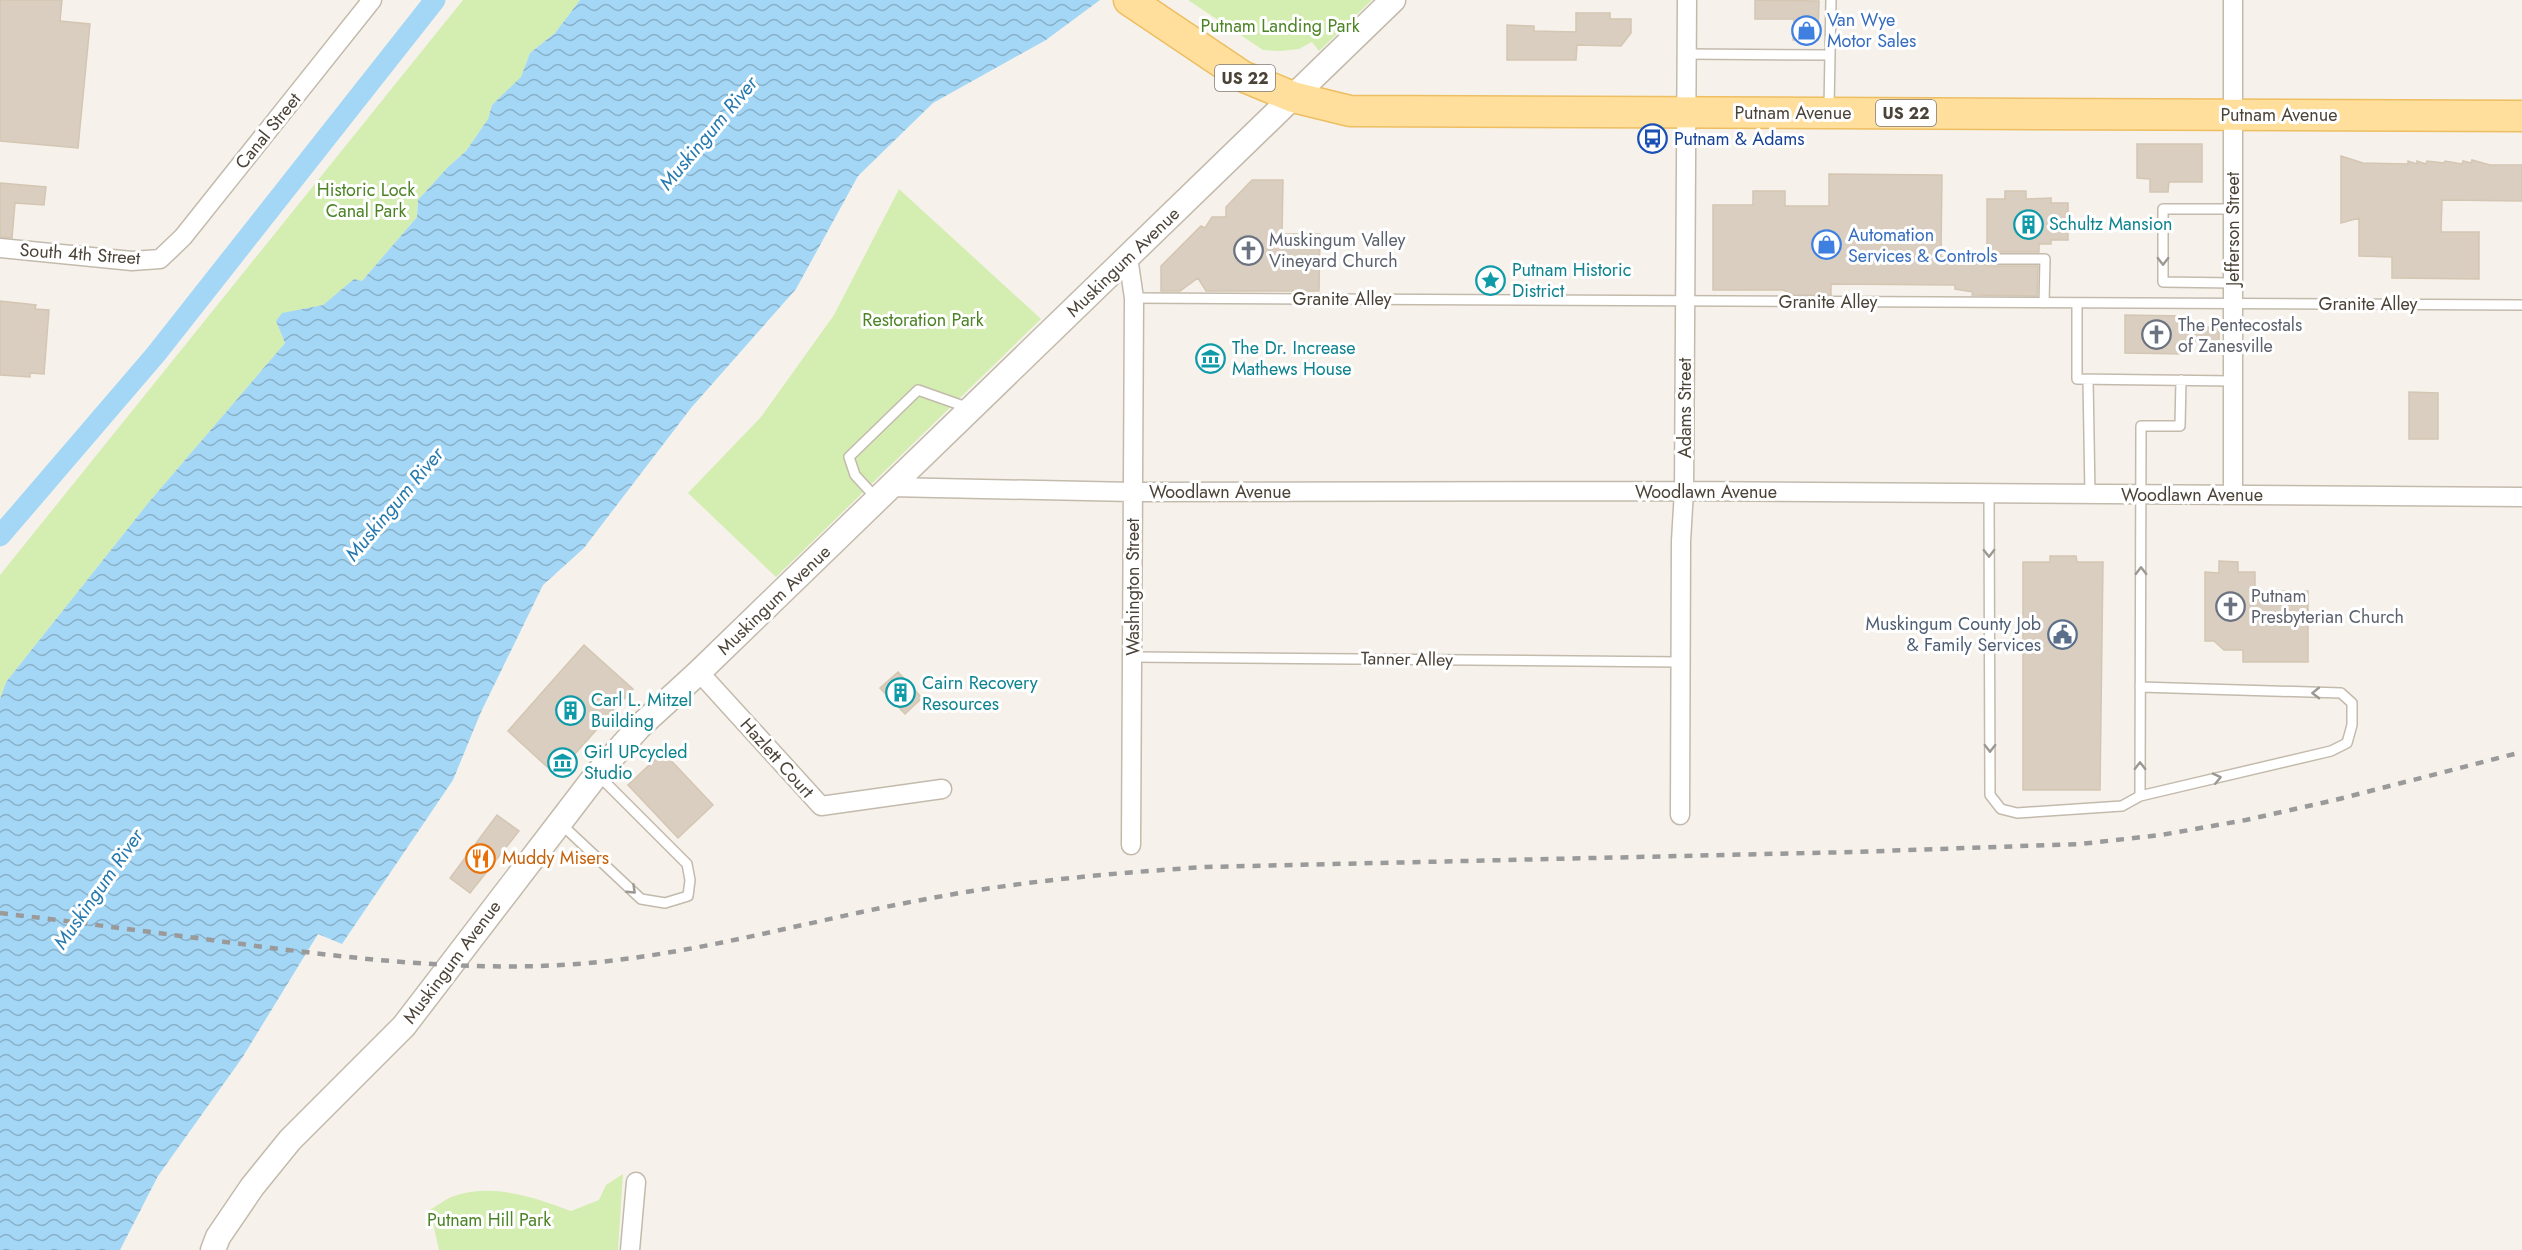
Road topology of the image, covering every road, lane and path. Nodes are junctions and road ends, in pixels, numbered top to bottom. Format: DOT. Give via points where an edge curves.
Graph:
graph roads {
  1 [pos="372,0"];
  2 [pos="1129,0"];
  3 [pos="1393,0"];
  4 [pos="1687,0"];
  5 [pos="1832,0"];
  6 [pos="2233,0"];
  7 [pos="1687,54"];
  8 [pos="1830,55"];
  9 [pos="1293,97"];
  10 [pos="1686,112"];
  11 [pos="1829,113"];
  12 [pos="2233,115"];
  13 [pos="2522,116"];
  14 [pos="2233,209"];
  15 [pos="0,248"];
  16 [pos="1128,257"];
  17 [pos="160,259"];
  18 [pos="1988,259"];
  19 [pos="2233,284"];
  20 [pos="1134,298"];
  21 [pos="1685,302"];
  22 [pos="2044,303"];
  23 [pos="2077,303"];
  24 [pos="2233,304"];
  25 [pos="2522,305"];
  26 [pos="2088,379"];
  27 [pos="2181,380"];
  28 [pos="2233,381"];
  29 [pos="971,408"];
  30 [pos="1684,491"];
  31 [pos="1133,492"];
  32 [pos="883,493"];
  33 [pos="1989,495"];
  34 [pos="2090,495"];
  35 [pos="2140,495"];
  36 [pos="2233,495"];
  37 [pos="2522,497"];
  38 [pos="1133,657"];
  39 [pos="1680,662"];
  40 [pos="699,672"];
  41 [pos="2140,687"];
  42 [pos="597,774"];
  43 [pos="942,789"];
  44 [pos="2140,796"];
  45 [pos="1680,815"];
  46 [pos="558,822"];
  47 [pos="1131,845"];
  48 [pos="636,1182"];
  49 [pos="213,1250"];
  50 [pos="630,1250"];
  1 -- 17 [label="street, Canal Street" via="183,237"];
  2 -- 9 [label="main road, Putnam Avenue / US 22" via="1242,76"];
  3 -- 9 [label="street, Muskingum Avenue"];
  4 -- 7 [label="street, Adams Street"];
  5 -- 8 [label="lane"];
  6 -- 12 [label="street, Jefferson Street"];
  7 -- 8 [label="lane"];
  7 -- 10 [label="street, Adams Street"];
  8 -- 11 [label="lane"];
  9 -- 10 [label="main road, Putnam Avenue / US 22" via="1350,111"];
  9 -- 16 [label="street, Muskingum Avenue"];
  10 -- 11 [label="main road, Putnam Avenue / US 22"];
  10 -- 21 [label="street, Adams Street"];
  11 -- 12 [label="main road, Putnam Avenue / US 22"];
  12 -- 13 [label="main road, Putnam Avenue / US 22"];
  12 -- 14 [label="street, Jefferson Street"];
  14 -- 19 [label="street, Jefferson Street"];
  14 -- 19 [label="lane, one-way" via="2163,210 2163,282"];
  15 -- 17 [label="street, South 4th Street" via="132,261"];
  16 -- 20 [label="street, Washington Street"];
  16 -- 29 [label="street, Muskingum Avenue"];
  18 -- 22 [label="lane" via="2045,259"];
  19 -- 24 [label="street, Jefferson Street"];
  20 -- 21 [label="lane, Granite Alley"];
  20 -- 31 [label="street, Washington Street"];
  21 -- 22 [label="lane, Granite Alley"];
  21 -- 30 [label="street, Adams Street"];
  22 -- 23 [label="lane, Granite Alley"];
  23 -- 24 [label="lane, Granite Alley"];
  23 -- 26 [label="lane" via="2077,379"];
  24 -- 25 [label="lane, Granite Alley"];
  24 -- 28 [label="street, Jefferson Street"];
  26 -- 27 [label="lane"];
  26 -- 34 [label="lane"];
  27 -- 28 [label="lane"];
  27 -- 35 [label="lane" via="2180,426 2141,426"];
  28 -- 36 [label="street, Jefferson Street"];
  29 -- 32 [label="street, Muskingum Avenue"];
  29 -- 32 [label="lane" via="918,390 849,457 855,475"];
  30 -- 31 [label="street, Woodlawn Avenue"];
  30 -- 33 [label="street, Woodlawn Avenue"];
  30 -- 39 [label="street, Adams Street"];
  31 -- 32 [label="street, Woodlawn Avenue"];
  31 -- 38 [label="street, Washington Street"];
  32 -- 40 [label="street, Muskingum Avenue"];
  33 -- 34 [label="street, Woodlawn Avenue"];
  33 -- 44 [label="lane, one-way" via="1990,795 2001,809 2017,813 2122,806"];
  34 -- 35 [label="street, Woodlawn Avenue"];
  35 -- 36 [label="street, Woodlawn Avenue"];
  41 -- 35 [label="lane, one-way"];
  36 -- 37 [label="street, Woodlawn Avenue"];
  38 -- 39 [label="lane, Tanner Alley"];
  38 -- 47 [label="street, Washington Street"];
  39 -- 45 [label="street, Adams Street"];
  40 -- 42 [label="street, Muskingum Avenue" via="639,727"];
  40 -- 43 [label="street, Hazlett Court" via="820,806"];
  44 -- 41 [label="lane, one-way"];
  44 -- 41 [label="lane, one-way" via="2331,751 2347,743 2352,725 2352,703 2341,693"];
  42 -- 46 [label="street, Muskingum Avenue"];
  46 -- 42 [label="lane, one-way" via="641,899 665,903 688,896 687,864"];
  46 -- 49 [label="street, Muskingum Avenue" via="404,1026 290,1140 252,1187"];
  48 -- 50 [label="street"];
}
